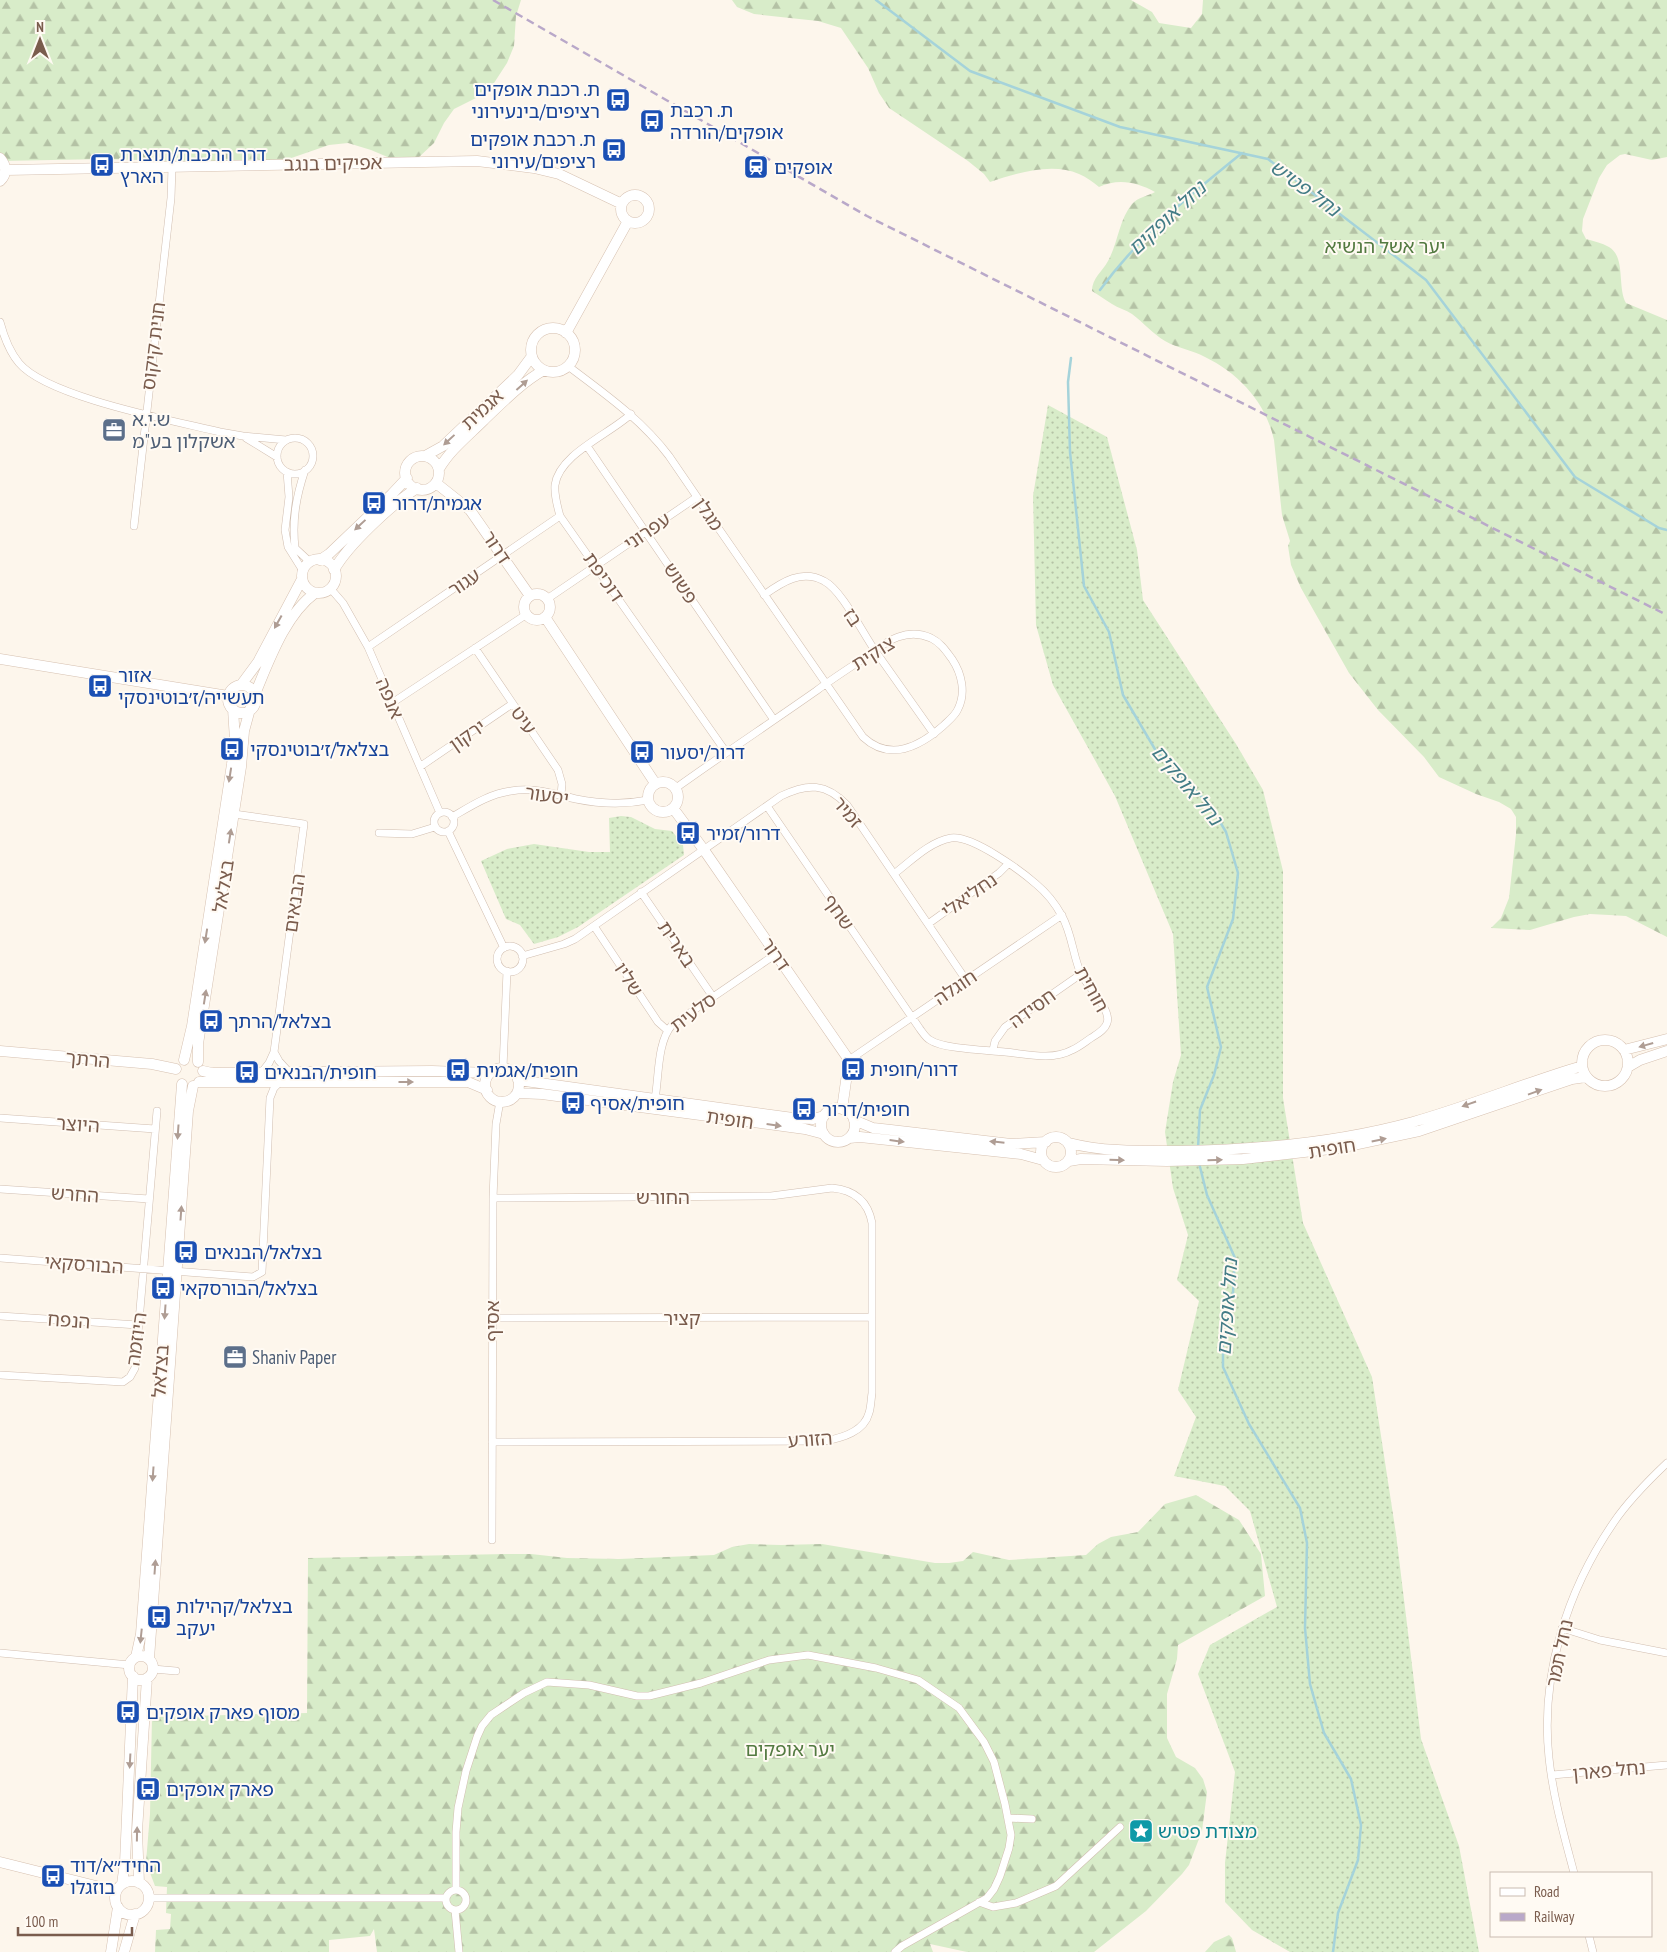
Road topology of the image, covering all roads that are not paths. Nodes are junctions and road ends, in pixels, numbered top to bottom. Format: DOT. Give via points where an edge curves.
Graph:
graph roads {
  1 [pos="0,158"];
  2 [pos="172,167"];
  3 [pos="6,170"];
  4 [pos="0,182"];
  5 [pos="622,204"];
  6 [pos="628,221"];
  7 [pos="0,322"];
  8 [pos="566,333"];
  9 [pos="532,356"];
  10 [pos="568,366"];
  11 [pos="544,370"];
  12 [pos="145,414"];
  13 [pos="631,414"];
  14 [pos="243,436"];
  15 [pos="286,440"];
  16 [pos="587,446"];
  17 [pos="425,456"];
  18 [pos="276,457"];
  19 [pos="439,469"];
  20 [pos="305,470"];
  21 [pos="287,472"];
  22 [pos="406,478"];
  23 [pos="436,483"];
  24 [pos="417,488"];
  25 [pos="697,497"];
  26 [pos="560,516"];
  27 [pos="134,526"];
  28 [pos="647,531"];
  29 [pos="502,556"];
  30 [pos="315,561"];
  31 [pos="596,566"];
  32 [pos="334,570"];
  33 [pos="302,575"];
  34 [pos="330,588"];
  35 [pos="315,592"];
  36 [pos="764,594"];
  37 [pos="530,596"];
  38 [pos="547,599"];
  39 [pos="527,614"];
  40 [pos="545,617"];
  41 [pos="368,647"];
  42 [pos="475,648"];
  43 [pos="875,651"];
  44 [pos="0,659"];
  45 [pos="826,683"];
  46 [pos="241,685"];
  47 [pos="255,694"];
  48 [pos="228,696"];
  49 [pos="392,703"];
  50 [pos="512,704"];
  51 [pos="233,709"];
  52 [pos="250,709"];
  53 [pos="774,720"];
  54 [pos="934,734"];
  55 [pos="726,752"];
  56 [pos="420,766"];
  57 [pos="655,783"];
  58 [pos="676,788"];
  59 [pos="561,796"];
  60 [pos="648,800"];
  61 [pos="767,806"];
  62 [pos="673,808"];
  63 [pos="440,813"];
  64 [pos="234,814"];
  65 [pos="452,818"];
  66 [pos="435,827"];
  67 [pos="448,831"];
  68 [pos="380,833"];
  69 [pos="704,850"];
  70 [pos="1008,864"];
  71 [pos="894,874"];
  72 [pos="641,892"];
  73 [pos="1062,915"];
  74 [pos="928,924"];
  75 [pos="594,926"];
  76 [pos="504,948"];
  77 [pos="776,954"];
  78 [pos="522,956"];
  79 [pos="507,971"];
  80 [pos="1081,974"];
  81 [pos="966,980"];
  82 [pos="712,997"];
  83 [pos="912,1017"];
  84 [pos="667,1030"];
  85 [pos="1667,1039"];
  86 [pos="993,1050"];
  87 [pos="1624,1050"];
  88 [pos="0,1052"];
  89 [pos="274,1052"];
  90 [pos="1667,1052"];
  91 [pos="184,1060"];
  92 [pos="849,1060"];
  93 [pos="201,1066"];
  94 [pos="1582,1066"];
  95 [pos="1628,1067"];
  96 [pos="502,1068"];
  97 [pos="176,1069"];
  98 [pos="289,1072"];
  99 [pos="490,1073"];
  100 [pos="261,1077"];
  101 [pos="1586,1077"];
  102 [pos="518,1080"];
  103 [pos="280,1082"];
  104 [pos="182,1084"];
  105 [pos="196,1084"];
  106 [pos="487,1090"];
  107 [pos="517,1093"];
  108 [pos="270,1098"];
  109 [pos="655,1099"];
  110 [pos="500,1101"];
  111 [pos="842,1109"];
  112 [pos="157,1111"];
  113 [pos="824,1116"];
  114 [pos="0,1118"];
  115 [pos="854,1120"];
  116 [pos="155,1129"];
  117 [pos="824,1134"];
  118 [pos="848,1138"];
  119 [pos="1046,1142"];
  120 [pos="1068,1143"];
  121 [pos="1279,1151"];
  122 [pos="1166,1156"];
  123 [pos="1043,1160"];
  124 [pos="1069,1162"];
  125 [pos="832,1188"];
  126 [pos="0,1189"];
  127 [pos="493,1198"];
  128 [pos="149,1199"];
  129 [pos="0,1258"];
  130 [pos="143,1269"];
  131 [pos="172,1271"];
  132 [pos="0,1316"];
  133 [pos="872,1317"];
  134 [pos="492,1318"];
  135 [pos="138,1325"];
  136 [pos="0,1375"];
  137 [pos="492,1442"];
  138 [pos="1667,1462"];
  139 [pos="492,1540"];
  140 [pos="1562,1628"];
  141 [pos="1667,1652"];
  142 [pos="0,1653"];
  143 [pos="133,1661"];
  144 [pos="151,1664"];
  145 [pos="176,1671"];
  146 [pos="133,1676"];
  147 [pos="147,1678"];
  148 [pos="1667,1765"];
  149 [pos="1552,1775"];
  150 [pos="1008,1818"];
  151 [pos="1032,1818"];
  152 [pos="1120,1827"];
  153 [pos="0,1862"];
  154 [pos="1574,1872"];
  155 [pos="140,1883"];
  156 [pos="119,1888"];
  157 [pos="456,1889"];
  158 [pos="149,1898"];
  159 [pos="445,1898"];
  160 [pos="979,1902"];
  161 [pos="118,1907"];
  162 [pos="454,1910"];
  163 [pos="135,1914"];
  164 [pos="1589,1937"];
  165 [pos="111,1952"];
  166 [pos="124,1952"];
  167 [pos="459,1952"];
  168 [pos="895,1952"];
  169 [pos="1593,1952"];
  1 -- 3 [label="street"];
  2 -- 3 [label="street, אפיקים בנגב"];
  2 -- 5 [label="street, אפיקים בנגב" via="477,161 559,174"];
  2 -- 12 [label="street, חנית קיקוס"];
  3 -- 4 [label="street"];
  5 -- 6 [label="street" via="622,214"];
  5 -- 6 [label="street" via="634,196 648,203 649,213 642,222"];
  6 -- 8 [label="street"];
  7 -- 12 [label="street" via="6,343 20,365 41,379 68,393"];
  8 -- 9 [label="street" via="553,329 540,334 533,344"];
  8 -- 10 [label="street" via="574,342 575,349"];
  9 -- 11 [label="street"];
  9 -- 17 [label="street, אגמית, one-way" via="518,375 443,446"];
  10 -- 11 [label="street" via="557,372"];
  10 -- 13 [label="street, מגלן"];
  19 -- 11 [label="street, אגמית, one-way" via="450,452 503,402"];
  12 -- 14 [label="street"];
  12 -- 27 [label="street, חנית קיקוס"];
  13 -- 16 [label="street, דוכיפת"];
  13 -- 25 [label="street, מגלן" via="656,439"];
  14 -- 15 [label="street"];
  14 -- 18 [label="street"];
  15 -- 18 [label="street"];
  15 -- 20 [label="street" via="300,438 309,445 313,455"];
  16 -- 26 [label="street, דוכיפת" via="558,474 555,497"];
  16 -- 28 [label="street, פשוש"];
  17 -- 19 [label="street"];
  17 -- 22 [label="street" via="411,461 406,469"];
  18 -- 21 [label="street"];
  19 -- 23 [label="street"];
  20 -- 21 [label="street"];
  20 -- 30 [label="street" via="297,495 293,531 295,548"];
  21 -- 33 [label="street" via="290,496 285,530 288,547"];
  22 -- 24 [label="street"];
  22 -- 30 [label="street, one-way" via="329,554"];
  23 -- 24 [label="street" via="427,489"];
  23 -- 29 [label="street, דרור" via="470,510"];
  24 -- 32 [label="street" via="347,551"];
  25 -- 28 [label="street, עפרוני"];
  25 -- 36 [label="street, מגלן"];
  26 -- 29 [label="street, עגור"];
  26 -- 31 [label="street, דוכיפת"];
  28 -- 31 [label="street, עפרוני"];
  28 -- 53 [label="street, פשוש"];
  29 -- 37 [label="street, דרור"];
  29 -- 41 [label="street, עגור"];
  30 -- 32 [label="street" via="329,563"];
  30 -- 33 [label="street"];
  31 -- 38 [label="street, עפרוני"];
  31 -- 55 [label="street, דוכיפת"];
  32 -- 34 [label="street" via="335,580"];
  33 -- 35 [label="street" via="308,589"];
  33 -- 46 [label="street, one-way" via="258,662"];
  34 -- 35 [label="street"];
  34 -- 41 [label="street, אנפה" via="343,603"];
  35 -- 47 [label="street" via="291,620"];
  36 -- 43 [label="street, בז" via="798,576 825,581 839,594"];
  36 -- 45 [label="street, מגלן"];
  37 -- 38 [label="street" via="541,594"];
  37 -- 39 [label="street" via="524,606"];
  38 -- 40 [label="street" via="550,607"];
  39 -- 40 [label="street" via="535,619"];
  39 -- 42 [label="street"];
  40 -- 57 [label="street"];
  41 -- 49 [label="street, אנפה"];
  42 -- 49 [label="street"];
  42 -- 50 [label="street, עיט"];
  43 -- 45 [label="street, צוקית"];
  43 -- 54 [label="street, בז"];
  43 -- 54 [label="street, צוקית" via="897,637 913,634 942,645 957,667 962,686 958,709"];
  44 -- 48 [label="street"];
  45 -- 53 [label="street"];
  45 -- 54 [label="street, צוקית" via="863,737 879,748 908,748"];
  46 -- 47 [label="street" via="248,686"];
  46 -- 48 [label="street" via="233,688"];
  47 -- 52 [label="street" via="255,702"];
  48 -- 51 [label="street" via="228,703"];
  49 -- 56 [label="street, אנפה"];
  50 -- 56 [label="street, ירקון"];
  50 -- 59 [label="street, עיט" via="558,770"];
  51 -- 52 [label="street" via="240,712"];
  51 -- 91 [label="street, בצלאל, one-way" via="235,740 232,764"];
  52 -- 64 [label="street, בצלאל" via="244,731"];
  53 -- 55 [label="street"];
  55 -- 58 [label="street"];
  56 -- 63 [label="street, אנפה"];
  57 -- 58 [label="street" via="667,782"];
  57 -- 60 [label="street" via="648,792"];
  58 -- 62 [label="street" via="678,799"];
  59 -- 60 [label="street, יסעור" via="612,804"];
  59 -- 65 [label="street, יסעור" via="537,790 510,791 478,802"];
  60 -- 62 [label="street" via="658,811 666,812"];
  61 -- 69 [label="street, זמיר"];
  61 -- 71 [label="street, זמיר" via="799,789 816,787 836,794"];
  61 -- 83 [label="street, שחף"];
  62 -- 69 [label="street, דרור"];
  63 -- 65 [label="street"];
  63 -- 66 [label="street" via="434,821"];
  64 -- 89 [label="street, הבנאים" via="304,824"];
  93 -- 64 [label="street, בצלאל, one-way" via="198,1044"];
  65 -- 67 [label="street" via="453,825"];
  66 -- 67 [label="street" via="442,832"];
  66 -- 68 [label="street" via="412,834"];
  67 -- 76 [label="street"];
  69 -- 72 [label="street, זמיר"];
  69 -- 77 [label="street, דרור"];
  70 -- 71 [label="street, חוחית" via="967,839 953,838 928,848"];
  70 -- 73 [label="street, חוחית" via="1036,884"];
  70 -- 74 [label="street, נחליאלי"];
  71 -- 74 [label="street, זמיר"];
  72 -- 75 [label="street, זמיר"];
  72 -- 82 [label="street, בארית"];
  73 -- 80 [label="street, חוחית"];
  73 -- 81 [label="street, חוגלה"];
  74 -- 81 [label="street, זמיר"];
  75 -- 78 [label="street, זמיר" via="564,944"];
  75 -- 84 [label="street, שליו" via="658,1022"];
  76 -- 78 [label="street" via="515,947"];
  76 -- 79 [label="street" via="498,954 498,962"];
  77 -- 82 [label="street, סלעית"];
  77 -- 92 [label="street, דרור"];
  78 -- 79 [label="street" via="518,969"];
  79 -- 96 [label="street"];
  80 -- 86 [label="street, חסידה" via="1005,1027"];
  80 -- 86 [label="street, חוחית" via="1106,1012 1108,1018 1103,1030 1071,1051 1056,1055"];
  81 -- 83 [label="street, חוגלה"];
  82 -- 84 [label="street, סלעית"];
  83 -- 86 [label="street, חוחית" via="925,1036 937,1044"];
  83 -- 92 [label="street, חוגלה"];
  84 -- 109 [label="street, סלעית"];
  85 -- 87 [label="street, one-way"];
  87 -- 94 [label="street" via="1615,1042 1597,1041 1585,1050"];
  87 -- 95 [label="street"];
  88 -- 97 [label="street, הרתך" via="152,1064"];
  89 -- 98 [label="street"];
  89 -- 100 [label="street, הבנאים"];
  90 -- 95 [label="street"];
  91 -- 93 [label="street" via="192,1059"];
  91 -- 97 [label="street"];
  92 -- 111 [label="street"];
  93 -- 100 [label="street" via="212,1073"];
  93 -- 105 [label="street" via="203,1077"];
  94 -- 101 [label="street"];
  94 -- 121 [label="street, חופית, one-way" via="1413,1122"];
  95 -- 101 [label="street" via="1623,1078 1610,1086 1598,1085"];
  96 -- 99 [label="street"];
  96 -- 102 [label="street" via="512,1071"];
  97 -- 104 [label="street" via="176,1076"];
  98 -- 99 [label="street"];
  98 -- 100 [label="street"];
  99 -- 106 [label="street" via="486,1081"];
  100 -- 103 [label="street"];
  100 -- 105 [label="street"];
  100 -- 108 [label="street"];
  121 -- 101 [label="street, חופית, one-way" via="1339,1148 1419,1130"];
  102 -- 107 [label="street"];
  102 -- 109 [label="street, חופית"];
  103 -- 106 [label="street, one-way" via="468,1082"];
  103 -- 108 [label="street"];
  104 -- 105 [label="street"];
  104 -- 131 [label="street, בצלאל, one-way"];
  131 -- 105 [label="street, בצלאל, one-way" via="188,1111"];
  106 -- 110 [label="street"];
  107 -- 110 [label="street" via="510,1100"];
  107 -- 117 [label="street, חופית, one-way"];
  108 -- 131 [label="street" via="262,1272 253,1277"];
  109 -- 113 [label="street, חופית" via="794,1118"];
  110 -- 127 [label="street, אסיף"];
  111 -- 113 [label="street"];
  111 -- 115 [label="street"];
  112 -- 116 [label="street, היוזמה"];
  113 -- 117 [label="street" via="821,1125"];
  114 -- 116 [label="street, היוצר"];
  115 -- 118 [label="street" via="854,1130"];
  119 -- 115 [label="street, one-way" via="1017,1144 919,1134 874,1128"];
  116 -- 128 [label="street, היוזמה"];
  117 -- 118 [label="street" via="838,1142"];
  118 -- 123 [label="street, one-way" via="1021,1154"];
  119 -- 120 [label="street" via="1060,1138"];
  119 -- 123 [label="street" via="1041,1150"];
  120 -- 122 [label="street, חופית"];
  120 -- 124 [label="street" via="1072,1152"];
  121 -- 122 [label="street, חופית" via="1210,1150"];
  124 -- 122 [label="street, חופית, one-way"];
  123 -- 124 [label="street" via="1056,1168"];
  125 -- 127 [label="street, החורש" via="771,1196"];
  125 -- 133 [label="street, הזורע" via="859,1197 871,1216"];
  126 -- 128 [label="street, החרש"];
  127 -- 134 [label="street, אסיף"];
  128 -- 130 [label="street, היוזמה"];
  129 -- 130 [label="street, הבורסקאי"];
  130 -- 131 [label="street, הבורסקאי"];
  130 -- 135 [label="street, היוזמה"];
  131 -- 143 [label="street, בצלאל, one-way" via="141,1634"];
  144 -- 131 [label="street, בצלאל, one-way"];
  132 -- 135 [label="street, הנפח"];
  133 -- 134 [label="street, קציר"];
  133 -- 137 [label="street, הזורע" via="869,1413 858,1428 838,1439"];
  134 -- 137 [label="street, אסיף"];
  135 -- 136 [label="street, היוזמה" via="135,1368 123,1382"];
  137 -- 139 [label="street, אסיף"];
  138 -- 140 [label="street, נחל תמר" via="1636,1494 1605,1536 1576,1589"];
  140 -- 141 [label="street" via="1629,1647"];
  140 -- 149 [label="street, נחל תמר" via="1555,1656 1548,1723"];
  142 -- 143 [label="street"];
  143 -- 144 [label="street" via="144,1656"];
  143 -- 146 [label="street" via="130,1672"];
  144 -- 145 [label="street"];
  144 -- 147 [label="street" via="152,1674"];
  146 -- 147 [label="street" via="140,1680"];
  146 -- 156 [label="street, one-way" via="126,1854"];
  155 -- 147 [label="street, one-way" via="137,1831"];
  148 -- 149 [label="street, נחל פארן"];
  149 -- 154 [label="street, נחל תמר"];
  150 -- 151 [label="street"];
  150 -- 157 [label="street" via="994,1762 984,1742 959,1708 918,1680 808,1655 769,1660 702,1683 649,1696 589,1685 547,1682 491,1715 477,1737 458,1808"];
  150 -- 160 [label="street" via="1011,1835 1000,1876 987,1898"];
  152 -- 160 [label="street" via="1056,1886 1016,1903 993,1907"];
  153 -- 156 [label="street"];
  155 -- 156 [label="street" via="130,1881"];
  155 -- 158 [label="street" via="146,1888"];
  156 -- 161 [label="street" via="115,1899"];
  157 -- 159 [label="street" via="448,1892"];
  157 -- 162 [label="street" via="466,1898 464,1906"];
  158 -- 159 [label="street"];
  158 -- 163 [label="street" via="145,1908"];
  159 -- 162 [label="street" via="447,1905"];
  160 -- 168 [label="street"];
  161 -- 163 [label="street" via="125,1913"];
  161 -- 165 [label="street"];
  162 -- 167 [label="street"];
  163 -- 166 [label="street"];
  164 -- 169 [label="street"];
}
